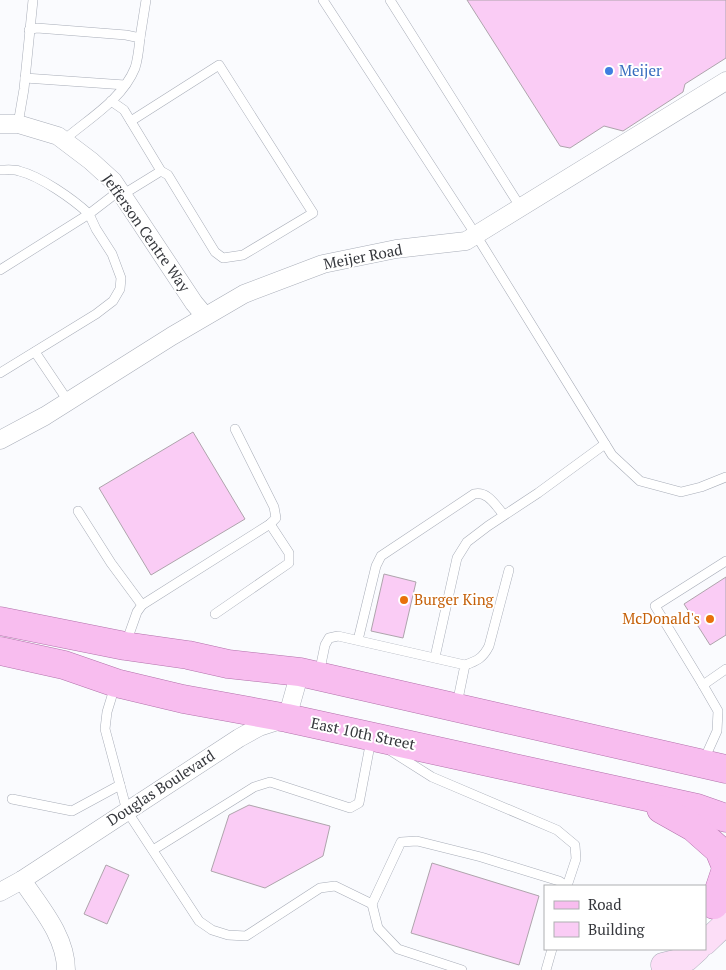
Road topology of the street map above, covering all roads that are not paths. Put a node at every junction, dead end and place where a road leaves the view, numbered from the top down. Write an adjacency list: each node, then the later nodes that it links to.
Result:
1 (33, 0): 5 (lane)
2 (146, 0): 6 (lane)
3 (323, 0): 20 (lane)
4 (390, 0): 18 (lane)
5 (29, 30): 6 (lane); 7 (lane)
6 (140, 38): 9 (lane)
7 (25, 78): 9 (lane); 13 (lane)
8 (726, 81): 18 (street, Meijer Road)
9 (125, 85): 10 (lane)
10 (111, 100): 11 (lane); 14 (lane)
11 (131, 121): 16 (lane); 16 (lane)
12 (0, 124): 13 (street, Jefferson Centre Way)
13 (18, 124): 14 (street, Jefferson Centre Way)
14 (64, 140): 17 (street, Jefferson Centre Way)
15 (0, 170): 19 (lane)
16 (161, 171): 17 (lane)
17 (120, 193): 19 (lane); 22 (street, Jefferson Centre Way)
18 (520, 208): 20 (street, Meijer Road)
19 (88, 214): 21 (lane); 23 (lane)
20 (476, 235): 22 (street, Meijer Road); 28 (lane)
21 (0, 270)
22 (205, 316): 25 (street, Meijer Road)
23 (35, 352): 24 (lane); 25 (lane)
24 (0, 373)
25 (68, 401): 27 (street, Meijer Road)
26 (235, 429): 32 (lane)
27 (0, 440)
28 (605, 444): 29 (lane); 31 (lane)
29 (726, 477)
30 (78, 511): 35 (lane)
31 (504, 515): 38 (lane); 41 (lane)
32 (270, 524): 35 (lane); 36 (lane)
33 (726, 561): 46 (lane)
34 (509, 570): 42 (lane)
35 (142, 605): 39 (lane)
36 (215, 614)
37 (0, 620): 39 (main road)
38 (358, 640): 41 (lane); 44 (lane)
39 (125, 646): 44 (main road)
40 (0, 651): 45 (main road, East 10th Street)
41 (435, 657): 42 (lane)
42 (465, 665): 47 (lane)
43 (726, 669): 46 (lane)
44 (309, 674): 47 (main road); 49 (street)
45 (116, 683): 49 (main road, East 10th Street); 52 (lane)
46 (703, 684): 48 (lane)
47 (456, 707): 51 (main road)
48 (722, 712): 51 (lane)
49 (287, 718): 50 (main road, East 10th Street); 55 (street, Douglas Boulevard)
50 (371, 736): 53 (main road, East 10th Street); 57 (lane); 61 (lane)
51 (714, 766)
52 (120, 785): 54 (lane); 55 (lane)
53 (630, 793): 56 (main road, East 10th Street); 58 (main road)
54 (12, 798)
55 (127, 811): 57 (lane); 59 (street, Douglas Boulevard)
56 (726, 818)
57 (153, 850): 63 (lane)
58 (726, 868): 64 (main road)
59 (22, 880): 62 (street, Douglas Boulevard); 69 (street)
60 (565, 885): 63 (lane)
61 (567, 885)
62 (0, 892)
63 (372, 904): 70 (lane)
64 (718, 909): 65 (main road)
65 (706, 939)
66 (552, 950): 71 (lane)
67 (697, 950): 68 (main road)
68 (666, 961)
69 (66, 970)
70 (462, 970)
71 (546, 970)

